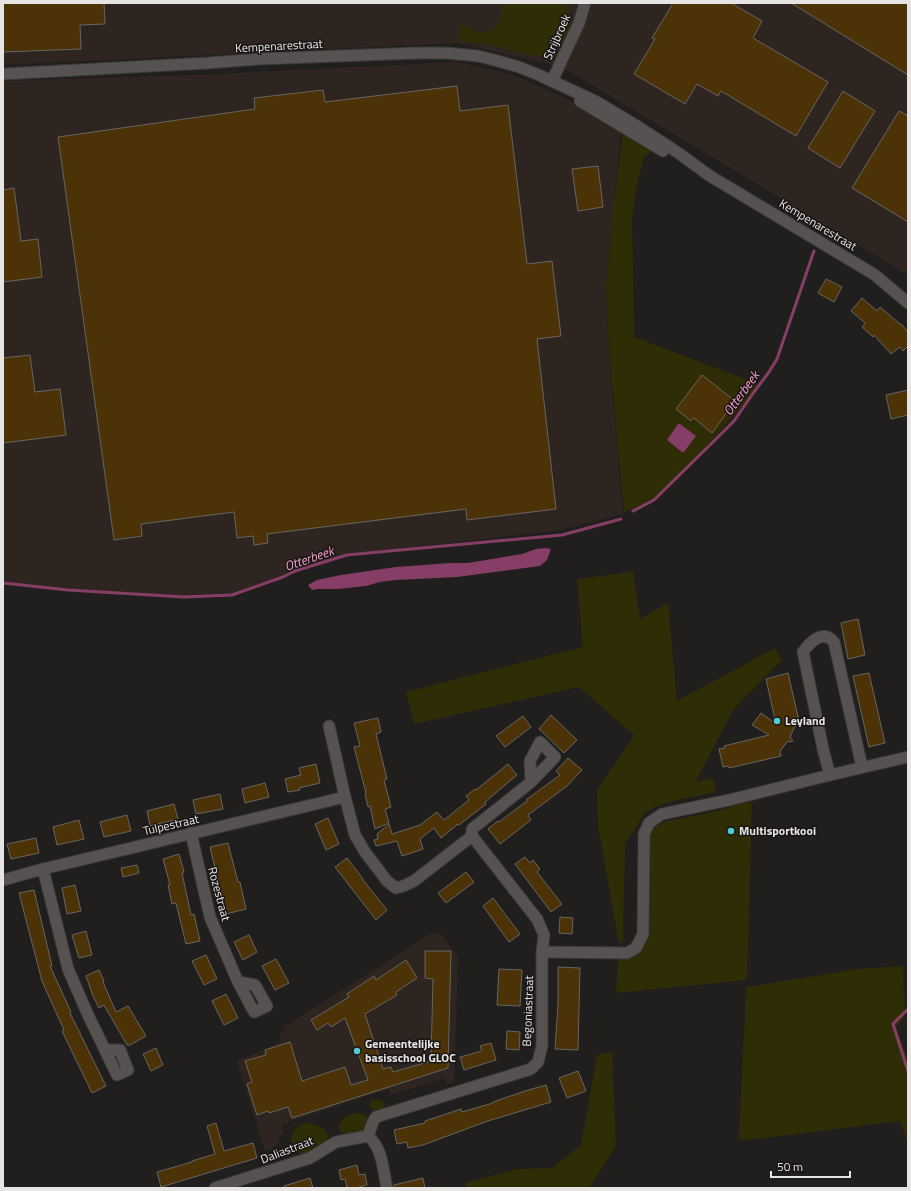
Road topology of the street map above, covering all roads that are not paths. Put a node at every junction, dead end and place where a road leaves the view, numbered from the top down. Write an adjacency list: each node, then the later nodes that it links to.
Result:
1 (585, 3): 3 (street, Strijbroek)
2 (3, 74): 3 (street, Kempenarestraat)
3 (552, 81): 4 (street, Kempenarestraat)
4 (908, 303)
5 (329, 726): 10 (street)
6 (908, 757): 7 (street)
7 (862, 768): 8 (street); 8 (street)
8 (830, 775): 15 (street)
9 (531, 782): 12 (street)
10 (345, 798): 11 (street, Tulpestraat); 12 (street)
11 (191, 833): 13 (street, Tulpestraat); 16 (street, Rozestraat)
12 (472, 836): 15 (street, Begoniastraat)
13 (44, 869): 14 (street, Tulpestraat); 17 (street)
14 (3, 880)
15 (542, 952): 18 (street, Begoniastraat)
16 (238, 982)
17 (106, 1050)
18 (368, 1136): 19 (street, Daliastraat); 20 (street)
19 (215, 1188)
20 (387, 1188)

